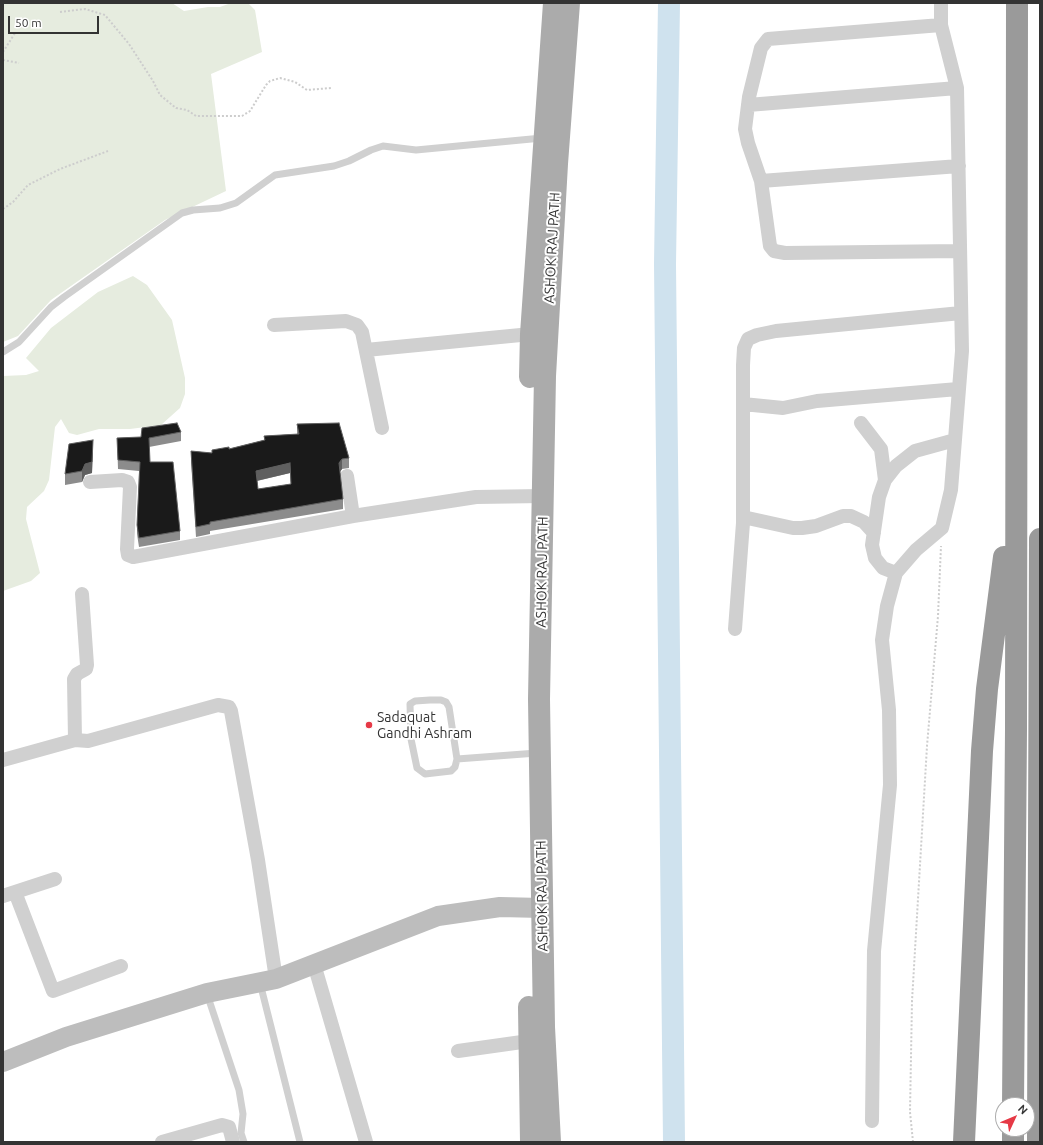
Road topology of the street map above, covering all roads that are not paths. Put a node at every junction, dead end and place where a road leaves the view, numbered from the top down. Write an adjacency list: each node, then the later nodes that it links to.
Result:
1 (554, 3): 8 (main road, ASHOK RAJ PATH)
2 (569, 3): 14 (main road, ASHOK RAJ PATH)
3 (941, 3): 5 (street)
4 (1017, 3): 22 (highway)
5 (941, 25): 6 (street); 7 (street)
6 (957, 88): 7 (street); 9 (street)
7 (748, 104): 10 (street)
8 (544, 137): 14 (main road, ASHOK RAJ PATH); 16 (lane)
9 (959, 166): 10 (street); 11 (street)
10 (761, 181): 11 (street)
11 (960, 251): 12 (street)
12 (962, 313): 17 (street); 18 (street)
13 (274, 326): 15 (street)
14 (539, 335): 15 (street); 26 (main road, ASHOK RAJ PATH)
15 (366, 350): 20 (street)
16 (3, 352)
17 (958, 389): 18 (street); 21 (street)
18 (743, 404): 28 (street)
19 (861, 423): 24 (street)
20 (382, 428)
21 (956, 440): 24 (street); 31 (street)
22 (1015, 464): 48 (highway); 57 (highway)
23 (347, 476): 27 (street)
24 (885, 480): 29 (street)
25 (90, 482): 27 (street)
26 (535, 496): 27 (street); 35 (main road, ASHOK RAJ PATH)
27 (353, 516)
28 (743, 517): 29 (street); 33 (street)
29 (874, 533): 31 (street)
30 (1040, 539): 58 (highway)
31 (896, 573): 49 (street)
32 (82, 594): 34 (street)
33 (735, 629)
34 (75, 740): 37 (street); 43 (street)
35 (533, 754): 36 (lane); 40 (main road, ASHOK RAJ PATH)
36 (457, 759): 36 (lane)
37 (3, 760)
38 (55, 879): 39 (street)
39 (9, 894): 42 (street)
40 (535, 908): 41 (street); 45 (main road, ASHOK RAJ PATH); 56 (main road, ASHOK RAJ PATH)
41 (314, 964): 43 (street); 54 (street)
42 (121, 966)
43 (268, 981): 44 (street); 53 (lane)
44 (206, 993): 47 (street); 52 (lane)
45 (529, 1042): 46 (street); 55 (main road, ASHOK RAJ PATH)
46 (458, 1051)
47 (3, 1062)
48 (1014, 1097)
49 (872, 1121)
50 (162, 1142): 51 (street)
51 (233, 1142)
52 (244, 1142)
53 (300, 1142)
54 (366, 1142)
55 (531, 1142)
56 (550, 1142)
57 (964, 1142)
58 (1038, 1142)

